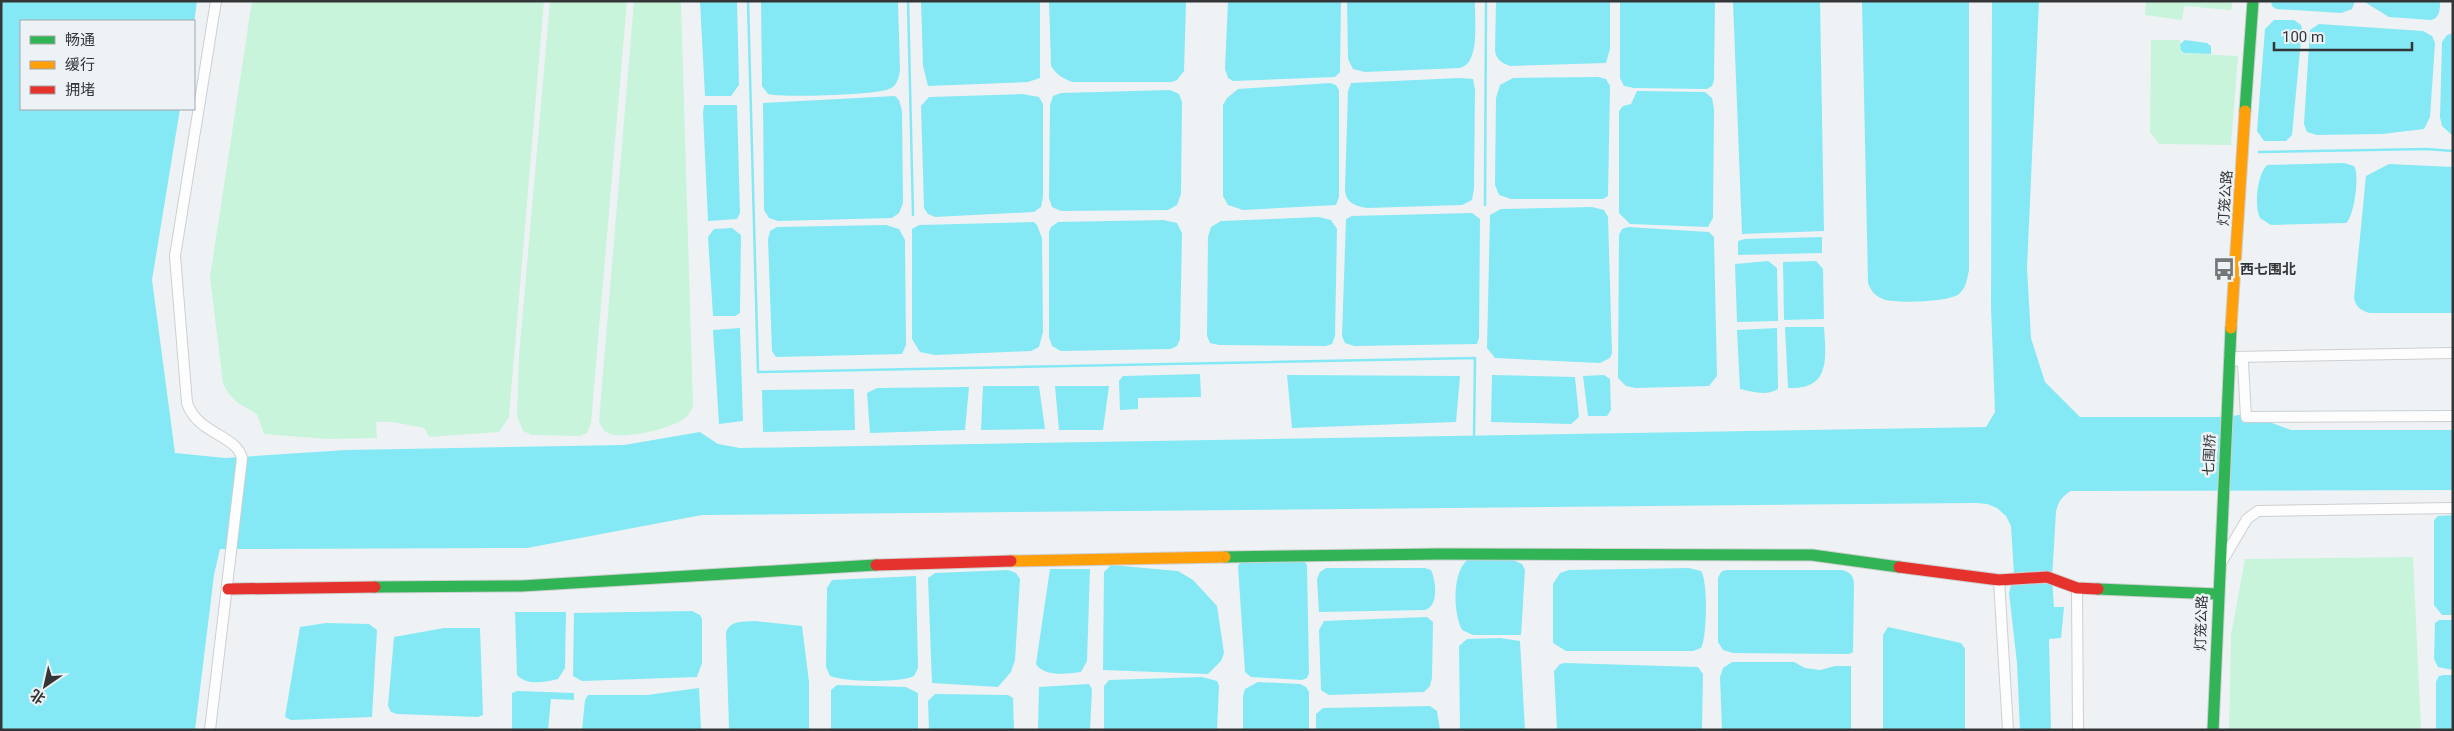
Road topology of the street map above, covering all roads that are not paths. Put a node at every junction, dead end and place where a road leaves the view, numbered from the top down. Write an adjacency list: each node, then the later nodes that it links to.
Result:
1 (216, 1): 11 (street)
2 (2253, 1): 4 (street, 灯笼公路)
3 (2453, 353): 4 (street)
4 (2229, 358): 5 (street, 灯笼公路); 6 (street)
5 (2226, 396): 8 (street, 七围桥)
6 (2453, 416)
7 (2453, 508): 9 (street)
8 (2221, 516): 9 (street, 灯笼公路)
9 (2219, 567): 13 (street, 灯笼公路)
10 (1999, 580): 11 (street); 12 (street); 15 (street)
11 (228, 588): 14 (street)
12 (2077, 588): 13 (street); 16 (street)
13 (2217, 594): 17 (street, 灯笼公路)
14 (210, 730)
15 (2008, 730)
16 (2078, 730)
17 (2214, 730)

